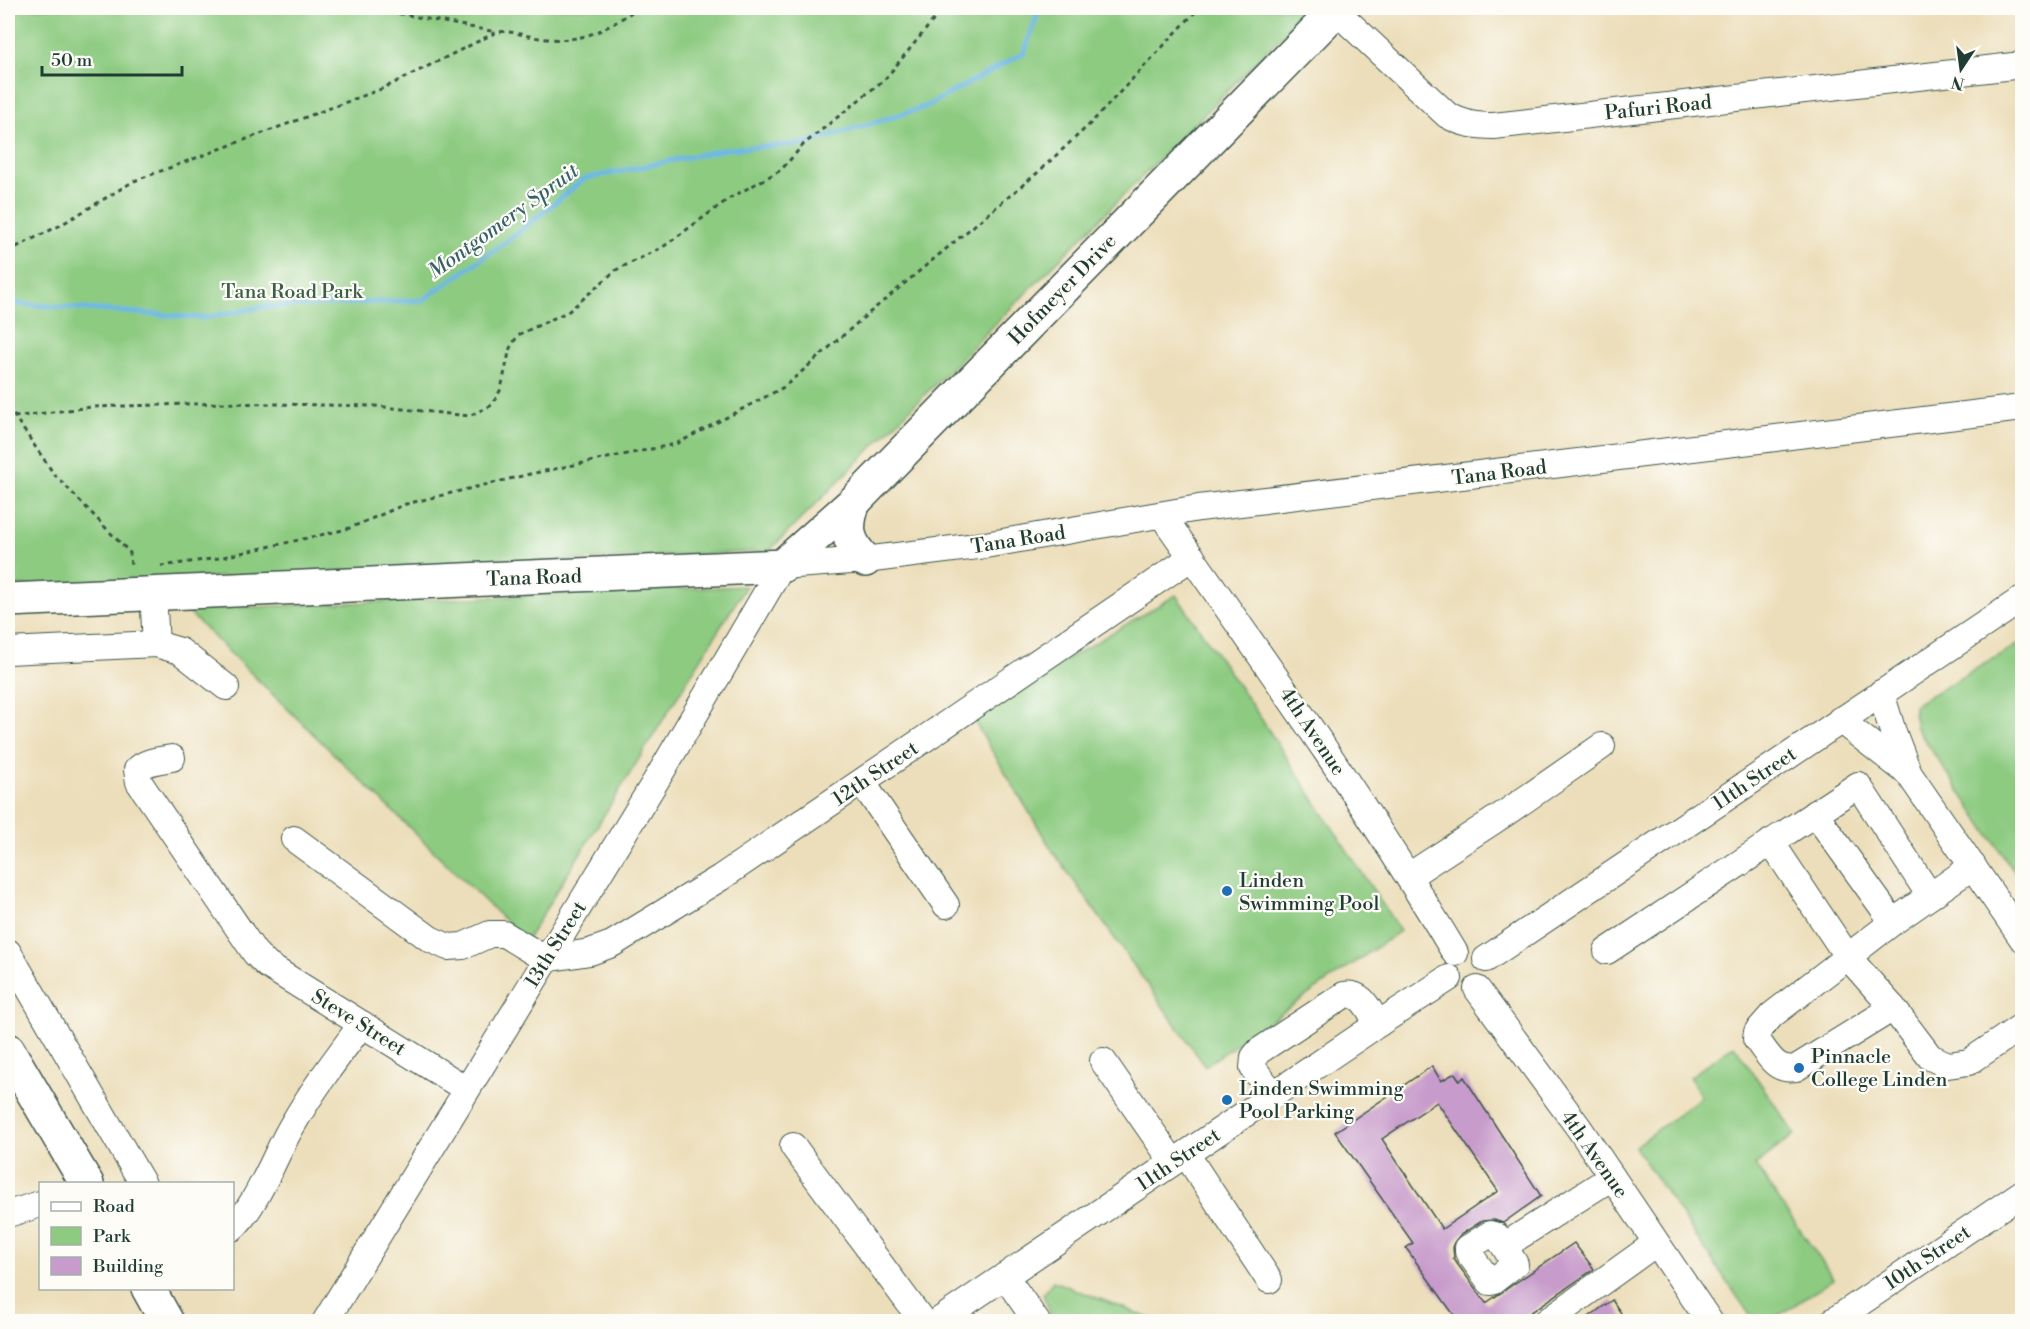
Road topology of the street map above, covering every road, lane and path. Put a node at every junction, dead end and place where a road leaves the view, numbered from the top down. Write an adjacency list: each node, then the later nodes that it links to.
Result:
1 (345, 8): 6 (path)
2 (638, 8): 6 (path)
3 (948, 8): 11 (path)
4 (1199, 8): 17 (path)
5 (1337, 9): 7 (street, Pafuri Road); 12 (main road, Hofmeyer Drive)
6 (498, 32): 8 (path)
7 (2022, 65)
8 (8, 252)
9 (8, 407): 11 (path)
10 (2022, 408): 13 (street, Tana Road)
11 (14, 417): 17 (path)
12 (854, 502): 15 (main road); 16 (main road, Hofmeyer Drive)
13 (1162, 515): 14 (street, 4th Avenue); 15 (street, Tana Road)
14 (1192, 557): 28 (street, 12th Street); 33 (street, 4th Avenue)
15 (865, 560): 16 (street, Tana Road)
16 (782, 566): 17 (main road, Tana Road); 42 (street, 13th Street)
17 (138, 577): 19 (main road, Tana Road); 20 (street)
18 (2022, 599): 23 (street, 11th Street)
19 (8, 600)
20 (156, 644): 21 (street); 22 (street)
21 (8, 651)
22 (226, 687)
23 (1881, 693): 24 (street, 11th Street); 27 (street)
24 (1840, 720): 27 (street); 43 (street, 11th Street)
25 (1602, 746): 33 (street)
26 (172, 758): 47 (street, Steve Street)
27 (1909, 774): 32 (street)
28 (862, 782): 35 (street); 42 (street, 12th Street)
29 (1815, 813): 31 (street); 34 (street); 36 (street)
30 (294, 839): 42 (street)
31 (1771, 842): 38 (street); 41 (street)
32 (1973, 866): 34 (street); 37 (street)
33 (1409, 876): 40 (street, 4th Avenue)
34 (1930, 896): 36 (street)
35 (946, 905)
36 (1893, 922): 41 (street)
37 (2022, 938)
38 (1607, 951)
39 (8, 952): 58 (street)
40 (1455, 953): 43 (street); 44 (street)
41 (1847, 956): 46 (street); 46 (street)
42 (545, 959): 52 (street, 13th Street)
43 (1486, 959): 45 (street)
44 (1449, 978): 45 (street); 48 (street, 11th Street)
45 (1477, 988): 56 (street, 4th Avenue)
46 (1893, 1008): 49 (street)
47 (362, 1024): 52 (street, Steve Street); 62 (street)
48 (1378, 1024): 53 (street, 11th Street); 53 (street)
49 (2022, 1026)
50 (8, 1050): 57 (main road)
51 (1103, 1061): 55 (street)
52 (466, 1089): 69 (street, 13th Street)
53 (1274, 1095): 55 (street, 11th Street)
54 (794, 1146): 70 (street)
55 (1180, 1158): 65 (street, 11th Street); 66 (street)
56 (1612, 1177): 63 (street, 4th Avenue); 64 (street)
57 (86, 1182)
58 (142, 1182)
59 (2022, 1192): 75 (street, 10th Street)
60 (39, 1204): 61 (street)
61 (8, 1214)
62 (234, 1226)
63 (1656, 1243): 73 (street); 74 (street, 4th Avenue)
64 (1504, 1246)
65 (1005, 1276): 71 (street, 11th Street); 72 (street)
66 (1269, 1280)
67 (149, 1290): 68 (main road)
68 (167, 1322)
69 (325, 1322)
70 (923, 1322)
71 (937, 1322)
72 (1037, 1322)
73 (1545, 1322)
74 (1710, 1322)
75 (1832, 1322)

